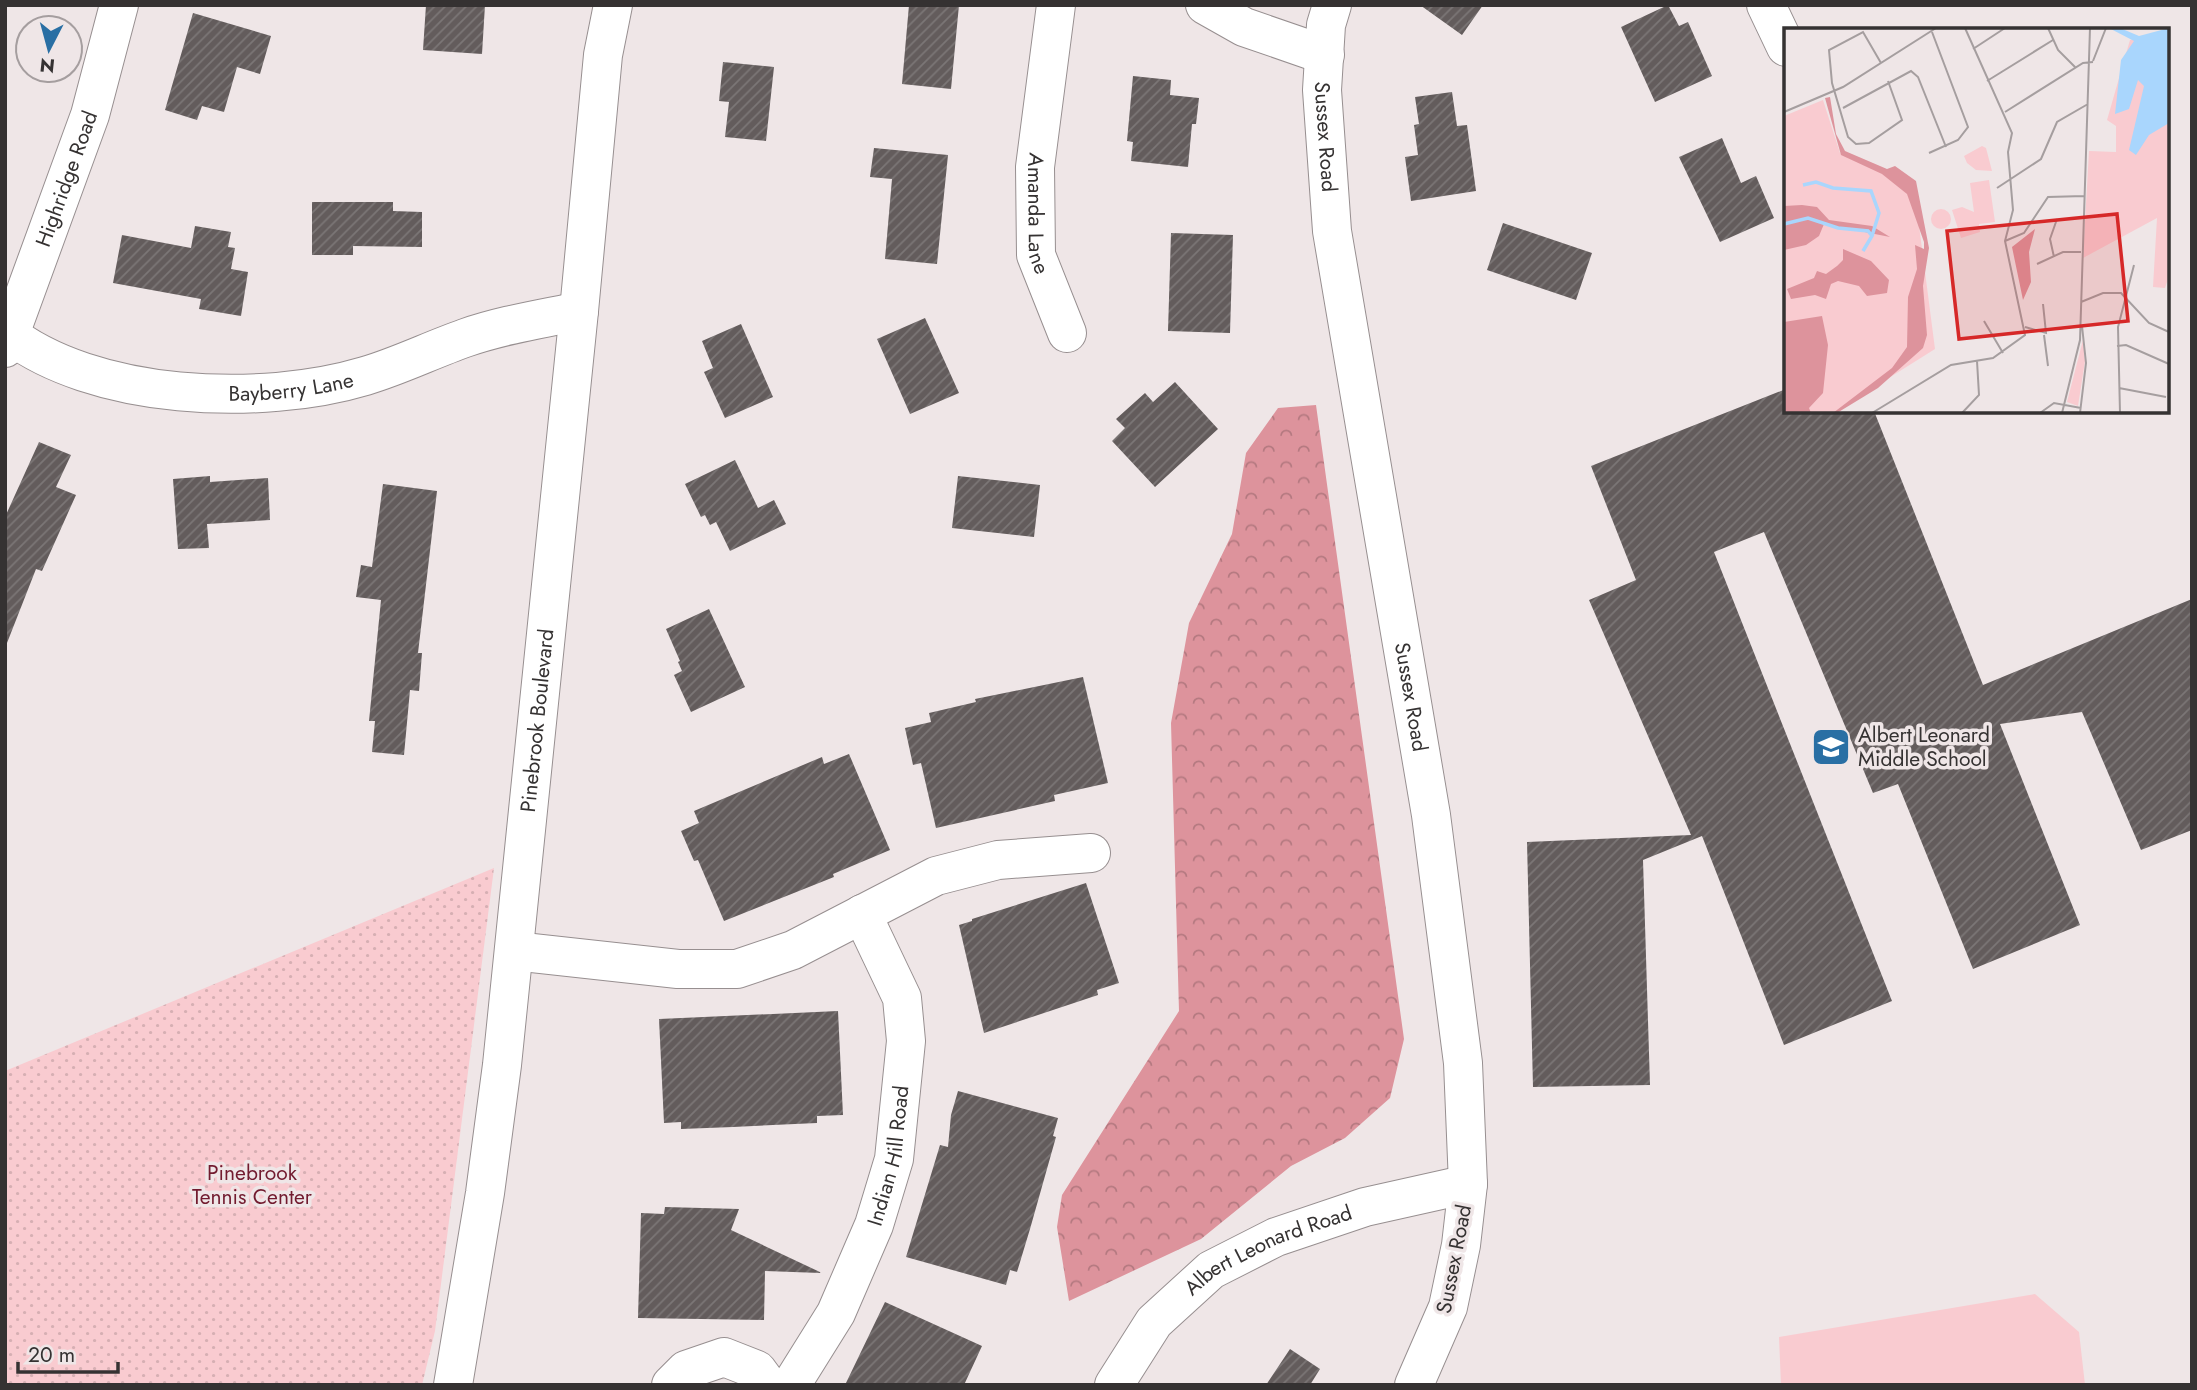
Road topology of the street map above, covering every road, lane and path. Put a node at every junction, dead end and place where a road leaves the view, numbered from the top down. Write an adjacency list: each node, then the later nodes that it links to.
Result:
1 (119, 5): 13 (street, Highridge Road)
2 (598, 5): 9 (street, Pinebrook Boulevard)
3 (613, 5): 9 (street, Pinebrook Boulevard)
4 (1056, 5): 12 (street, Amanda Lane)
5 (1205, 5): 10 (street)
6 (1332, 5): 10 (street, Sussex Road)
7 (1766, 5): 8 (street)
8 (1784, 43)
9 (603, 55): 11 (street, Pinebrook Boulevard)
10 (1325, 55): 17 (street, Sussex Road)
11 (579, 311): 13 (street, Bayberry Lane); 16 (street, Pinebrook Boulevard)
12 (1067, 333)
13 (7, 338)
14 (1091, 853): 15 (street)
15 (862, 914): 16 (street); 21 (street, Indian Hill Road)
16 (514, 951): 18 (street, Pinebrook Boulevard)
17 (1468, 1184): 22 (street, Albert Leonard Road); 23 (street, Sussex Road)
18 (453, 1385)
19 (671, 1385): 20 (street)
20 (768, 1385)
21 (791, 1385)
22 (1114, 1385)
23 (1414, 1385)

